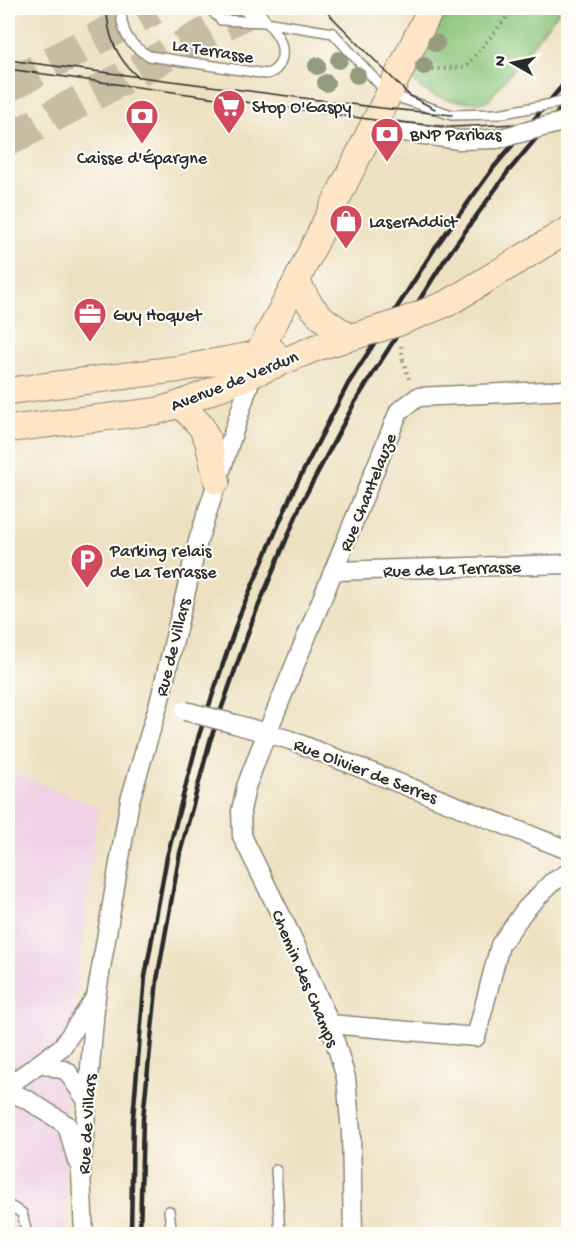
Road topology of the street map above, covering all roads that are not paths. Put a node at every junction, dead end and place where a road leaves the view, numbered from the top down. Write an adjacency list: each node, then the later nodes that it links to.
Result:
1 (121, 8): 7 (lane, La Terrasse)
2 (209, 8): 7 (lane, La Terrasse)
3 (239, 8): 7 (lane, La Terrasse)
4 (257, 8): 7 (lane, La Terrasse)
5 (265, 8): 7 (lane, La Terrasse)
6 (429, 8): 8 (main road, Rue de Villars)
7 (265, 22): 8 (lane, La Terrasse)
8 (388, 94): 9 (lane, bridge); 11 (main road, Rue de Villars)
9 (568, 101)
10 (567, 121): 11 (street, bridge)
11 (370, 131): 13 (main road, Rue de Villars)
12 (568, 230): 14 (main road, Avenue de Verdun, bridge)
13 (297, 280): 14 (main road); 15 (main road, Rue de Villars)
14 (353, 336): 15 (main road, Avenue de Verdun)
15 (256, 362): 17 (main road, Avenue de Verdun); 18 (main road, Avenue de Verdun); 20 (street, Rue de Villars)
16 (568, 390): 22 (street, Rue Chantelauze)
17 (8, 391)
18 (180, 404): 19 (main road, Avenue de Verdun); 20 (main road)
19 (8, 429)
20 (217, 481): 23 (street, Rue de Villars)
21 (568, 564): 22 (street, Rue de La Terrasse)
22 (335, 571): 24 (street, Rue Chantelauze)
23 (159, 703): 24 (street, Rue Olivier de Serres, bridge); 27 (street, Rue de Villars)
24 (267, 733): 25 (street, Rue Olivier de Serres); 28 (street, Chemin des Champs)
25 (568, 850)
26 (568, 873): 28 (street)
27 (96, 997): 29 (street); 31 (street, Rue de Villars)
28 (330, 1024): 40 (street, Chemin des Champs)
29 (41, 1063): 30 (street); 31 (street)
30 (8, 1089): 33 (street)
31 (87, 1101): 33 (street, Rue de Villars)
32 (276, 1170): 39 (lane)
33 (81, 1173): 37 (street, Rue de Villars)
34 (8, 1205): 36 (lane)
35 (169, 1211): 38 (lane)
36 (27, 1234)
37 (84, 1234)
38 (172, 1234)
39 (280, 1234)
40 (353, 1234)

